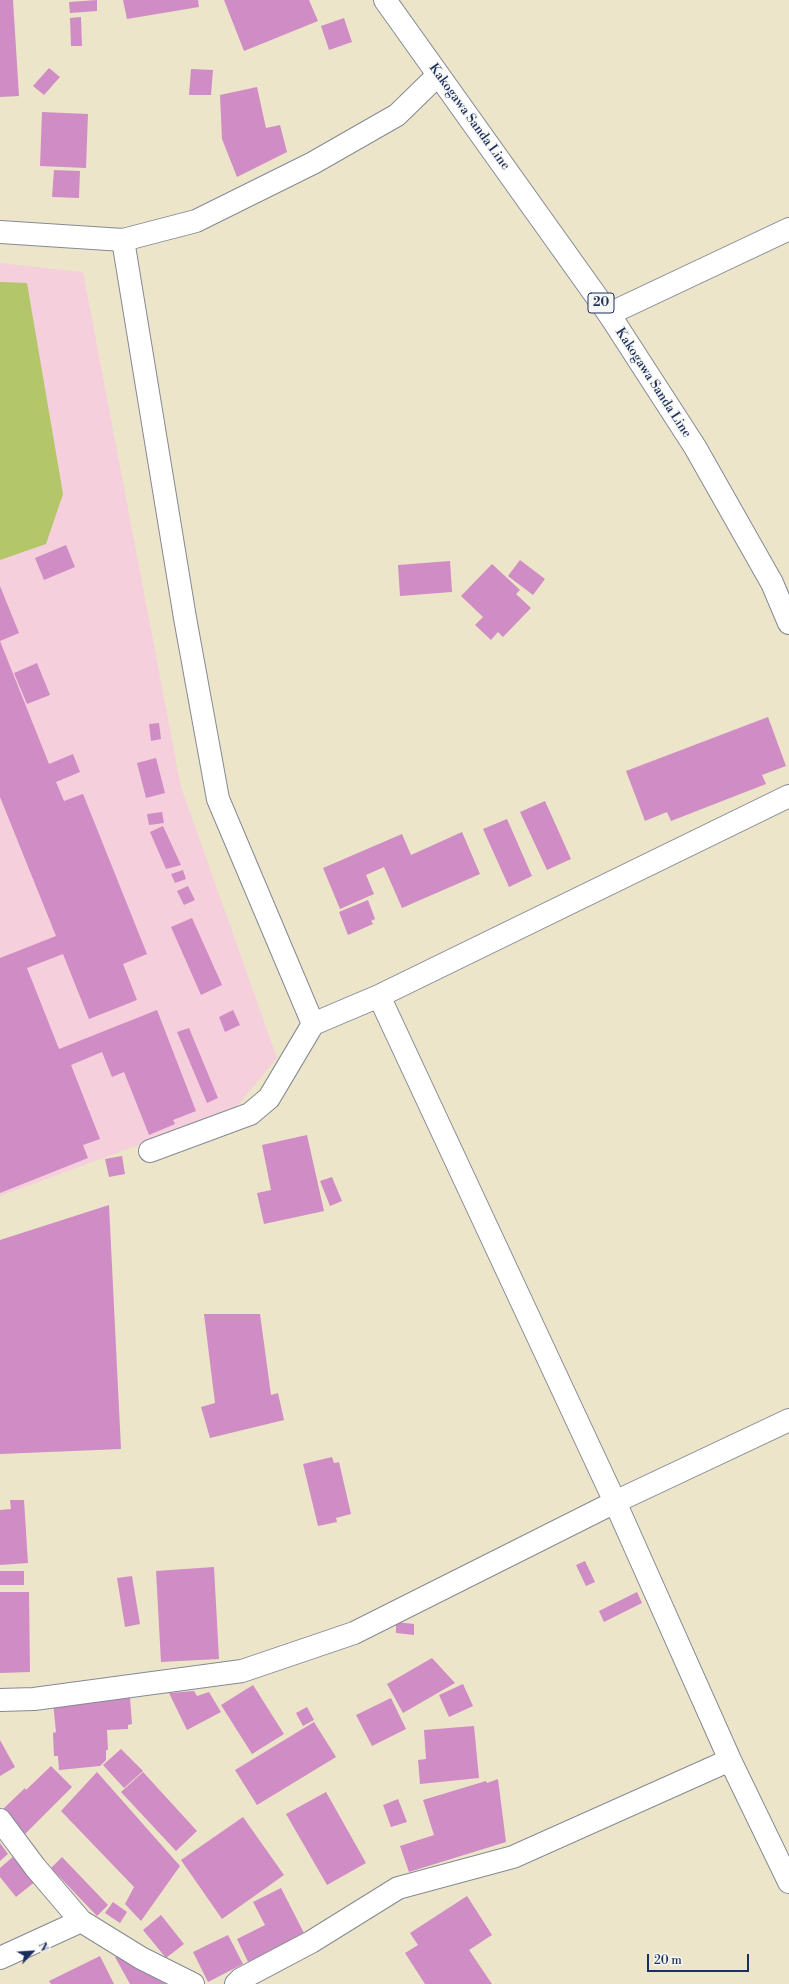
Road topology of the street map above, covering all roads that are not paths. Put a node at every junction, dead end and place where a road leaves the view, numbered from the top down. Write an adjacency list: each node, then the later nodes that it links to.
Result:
1 (385, 0): 2 (street, Kakogawa Sanda Line / 20)
2 (438, 75): 5 (street); 6 (street, Kakogawa Sanda Line / 20)
3 (789, 229): 6 (street)
4 (0, 232): 5 (street)
5 (123, 240): 10 (street)
6 (609, 314): 7 (street, Kakogawa Sanda Line / 20)
7 (789, 623)
8 (789, 796): 9 (street)
9 (379, 996): 10 (street); 13 (street)
10 (313, 1024): 11 (street)
11 (150, 1151)
12 (789, 1420): 13 (street)
13 (615, 1502): 14 (street); 15 (street)
14 (0, 1700)
15 (730, 1760): 17 (street); 21 (street)
16 (0, 1820): 18 (street)
17 (789, 1882)
18 (81, 1921): 19 (street); 20 (street)
19 (0, 1958)
20 (193, 1984)
21 (236, 1984)

